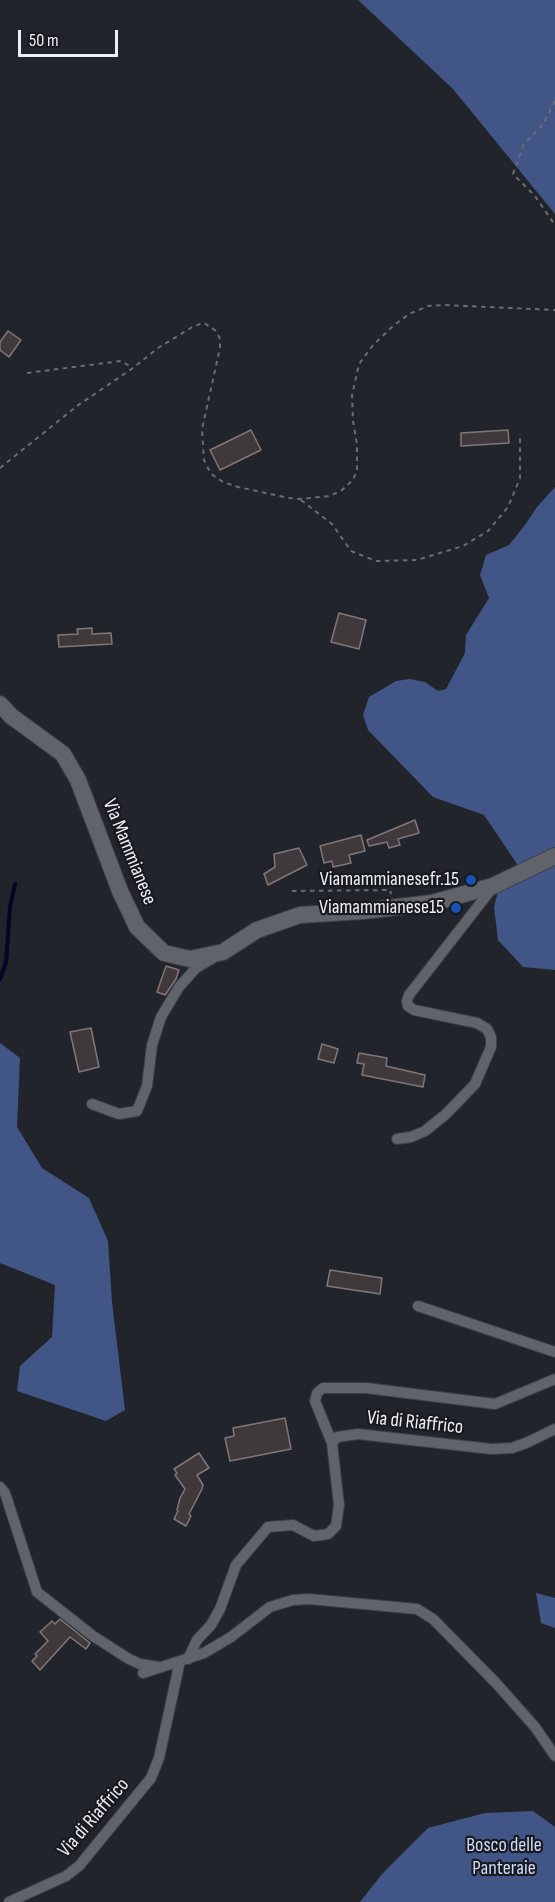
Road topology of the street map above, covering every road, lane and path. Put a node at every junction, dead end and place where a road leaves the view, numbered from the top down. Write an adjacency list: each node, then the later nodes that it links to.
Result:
1 (555, 101): 2 (path)
2 (555, 225)
3 (555, 310): 8 (path)
4 (133, 368): 5 (path); 7 (path); 8 (path)
5 (27, 373)
6 (520, 437): 8 (path)
7 (0, 468)
8 (300, 499)
9 (0, 704): 14 (main road, Via Mammianese)
10 (555, 856): 11 (main road, Via Mammianese)
11 (494, 886): 13 (main road, Via Mammianese); 16 (street)
12 (292, 891): 13 (path)
13 (396, 907): 14 (main road, Via Mammianese)
14 (223, 952): 15 (street)
15 (92, 1104)
16 (397, 1140)
17 (418, 1306): 18 (street)
18 (555, 1352)
19 (555, 1379): 21 (street)
20 (555, 1429): 21 (street, Via di Riaffrico)
21 (332, 1443): 23 (street, Via di Riaffrico)
22 (0, 1487): 24 (street)
23 (184, 1660): 24 (street); 26 (street); 27 (street, Via di Riaffrico)
24 (159, 1667): 25 (street)
25 (143, 1673)
26 (555, 1756)
27 (9, 1902)

